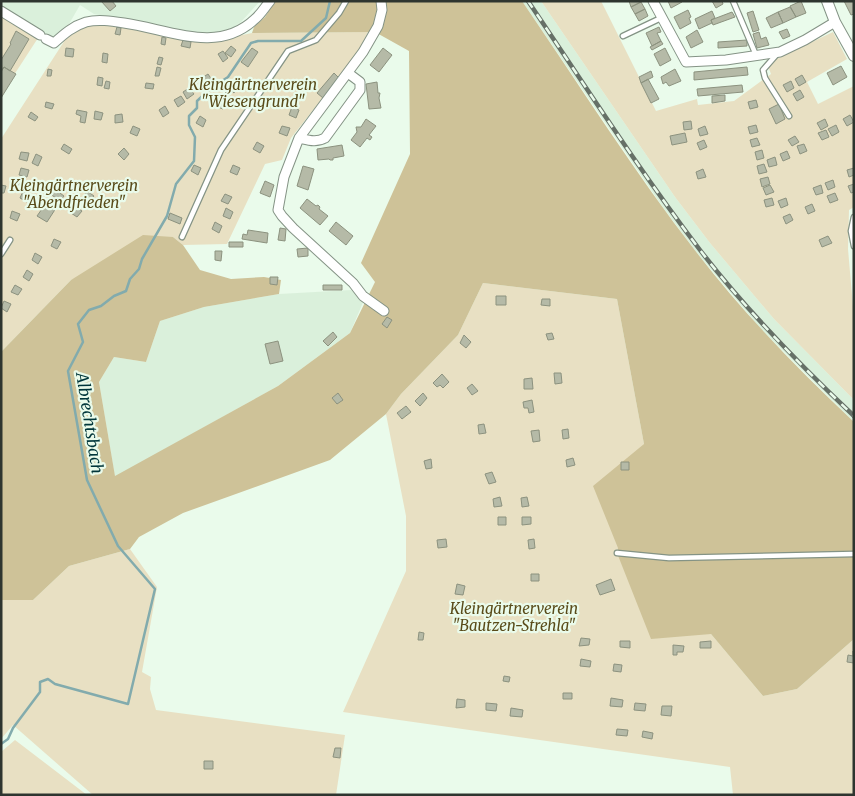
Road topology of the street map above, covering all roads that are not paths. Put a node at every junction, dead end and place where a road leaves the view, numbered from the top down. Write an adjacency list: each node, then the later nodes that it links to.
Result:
1 (270, 1): 7 (street)
2 (346, 1): 18 (lane)
3 (381, 1): 14 (street)
4 (653, 1): 8 (street)
5 (733, 1): 12 (lane)
6 (827, 1): 9 (street)
7 (1, 11)
8 (661, 18): 10 (lane); 12 (street)
9 (835, 22): 11 (street); 13 (street)
10 (623, 36)
11 (780, 52): 12 (street); 15 (lane)
12 (756, 55)
13 (854, 56)
14 (348, 73): 16 (street); 16 (street)
15 (789, 116)
16 (299, 138): 22 (street)
17 (854, 217): 20 (lane)
18 (182, 237)
19 (10, 240): 21 (lane)
20 (854, 246)
21 (1, 254)
22 (384, 311)
23 (617, 553): 24 (lane)
24 (854, 554)

